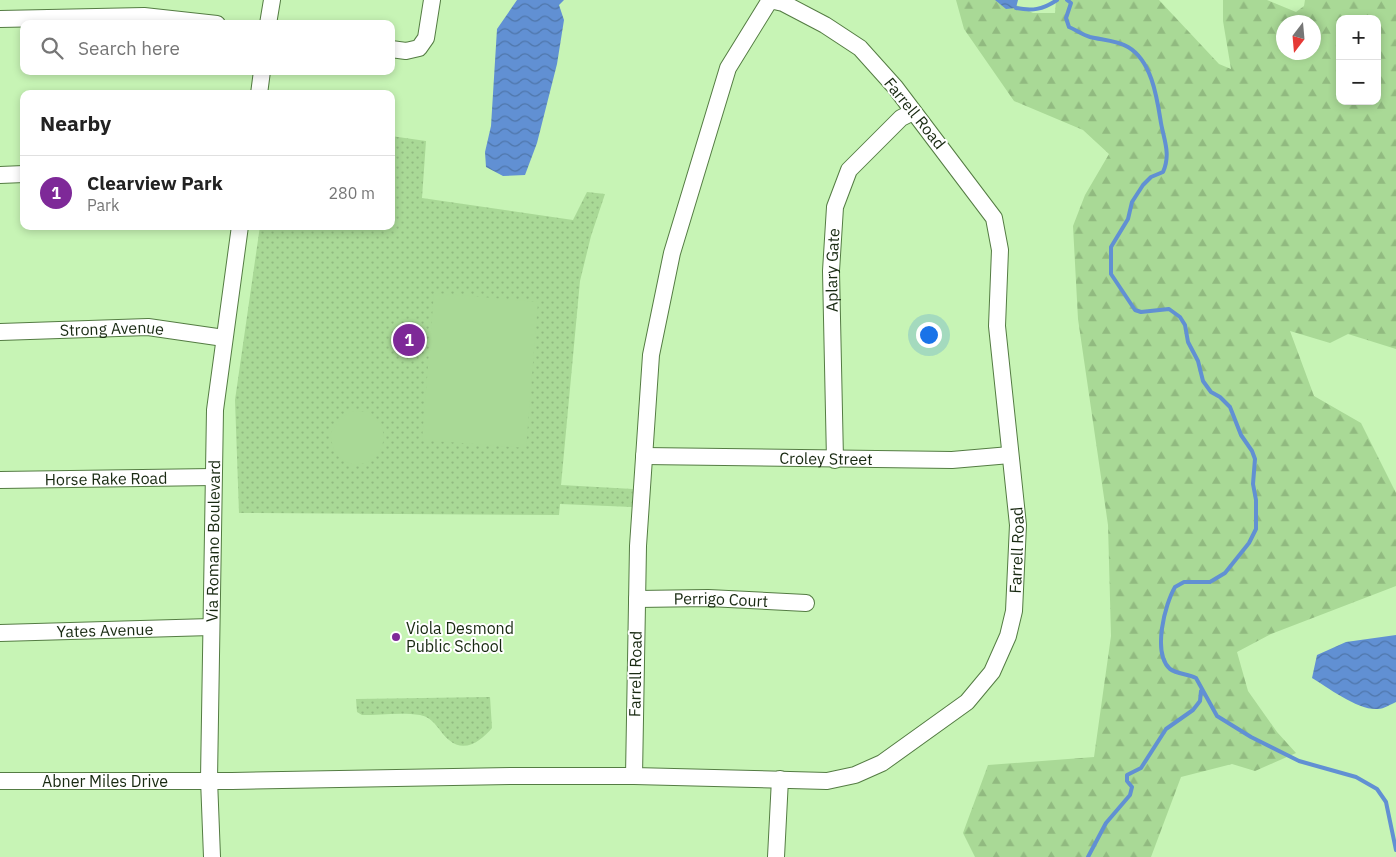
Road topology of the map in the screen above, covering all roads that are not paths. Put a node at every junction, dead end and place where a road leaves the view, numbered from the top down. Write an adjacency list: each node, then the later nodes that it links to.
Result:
1 (272, 0): 5 (street)
2 (432, 0): 6 (street)
3 (0, 19): 4 (street)
4 (180, 20)
5 (269, 20)
6 (395, 50)
7 (261, 75): 8 (street)
8 (260, 90)
9 (913, 112): 15 (street, Farrell Road); 16 (street, Farrell Road); 17 (street, Aplary Gate)
10 (20, 174): 11 (street)
11 (0, 175)
12 (239, 230): 14 (street, Via Romano Boulevard)
13 (0, 332): 14 (street, Strong Avenue)
14 (224, 338): 18 (street, Via Romano Boulevard)
15 (1010, 455): 17 (street, Croley Street); 26 (street, Farrell Road)
16 (644, 456): 17 (street, Croley Street); 20 (street, Farrell Road)
17 (835, 460)
18 (213, 477): 19 (street, Horse Rake Road); 22 (street, Via Romano Boulevard)
19 (0, 480)
20 (637, 599): 21 (street, Perrigo Court); 24 (street, Farrell Road)
21 (806, 603)
22 (211, 626): 23 (street, Yates Avenue); 25 (street, Via Romano Boulevard)
23 (0, 632)
24 (634, 776): 25 (street, Farrell Road); 26 (street, Farrell Road)
25 (209, 779): 27 (street, Abner Miles Drive); 28 (street, Via Romano Boulevard)
26 (780, 779): 29 (street)
27 (0, 781)
28 (212, 857)
29 (776, 857)

